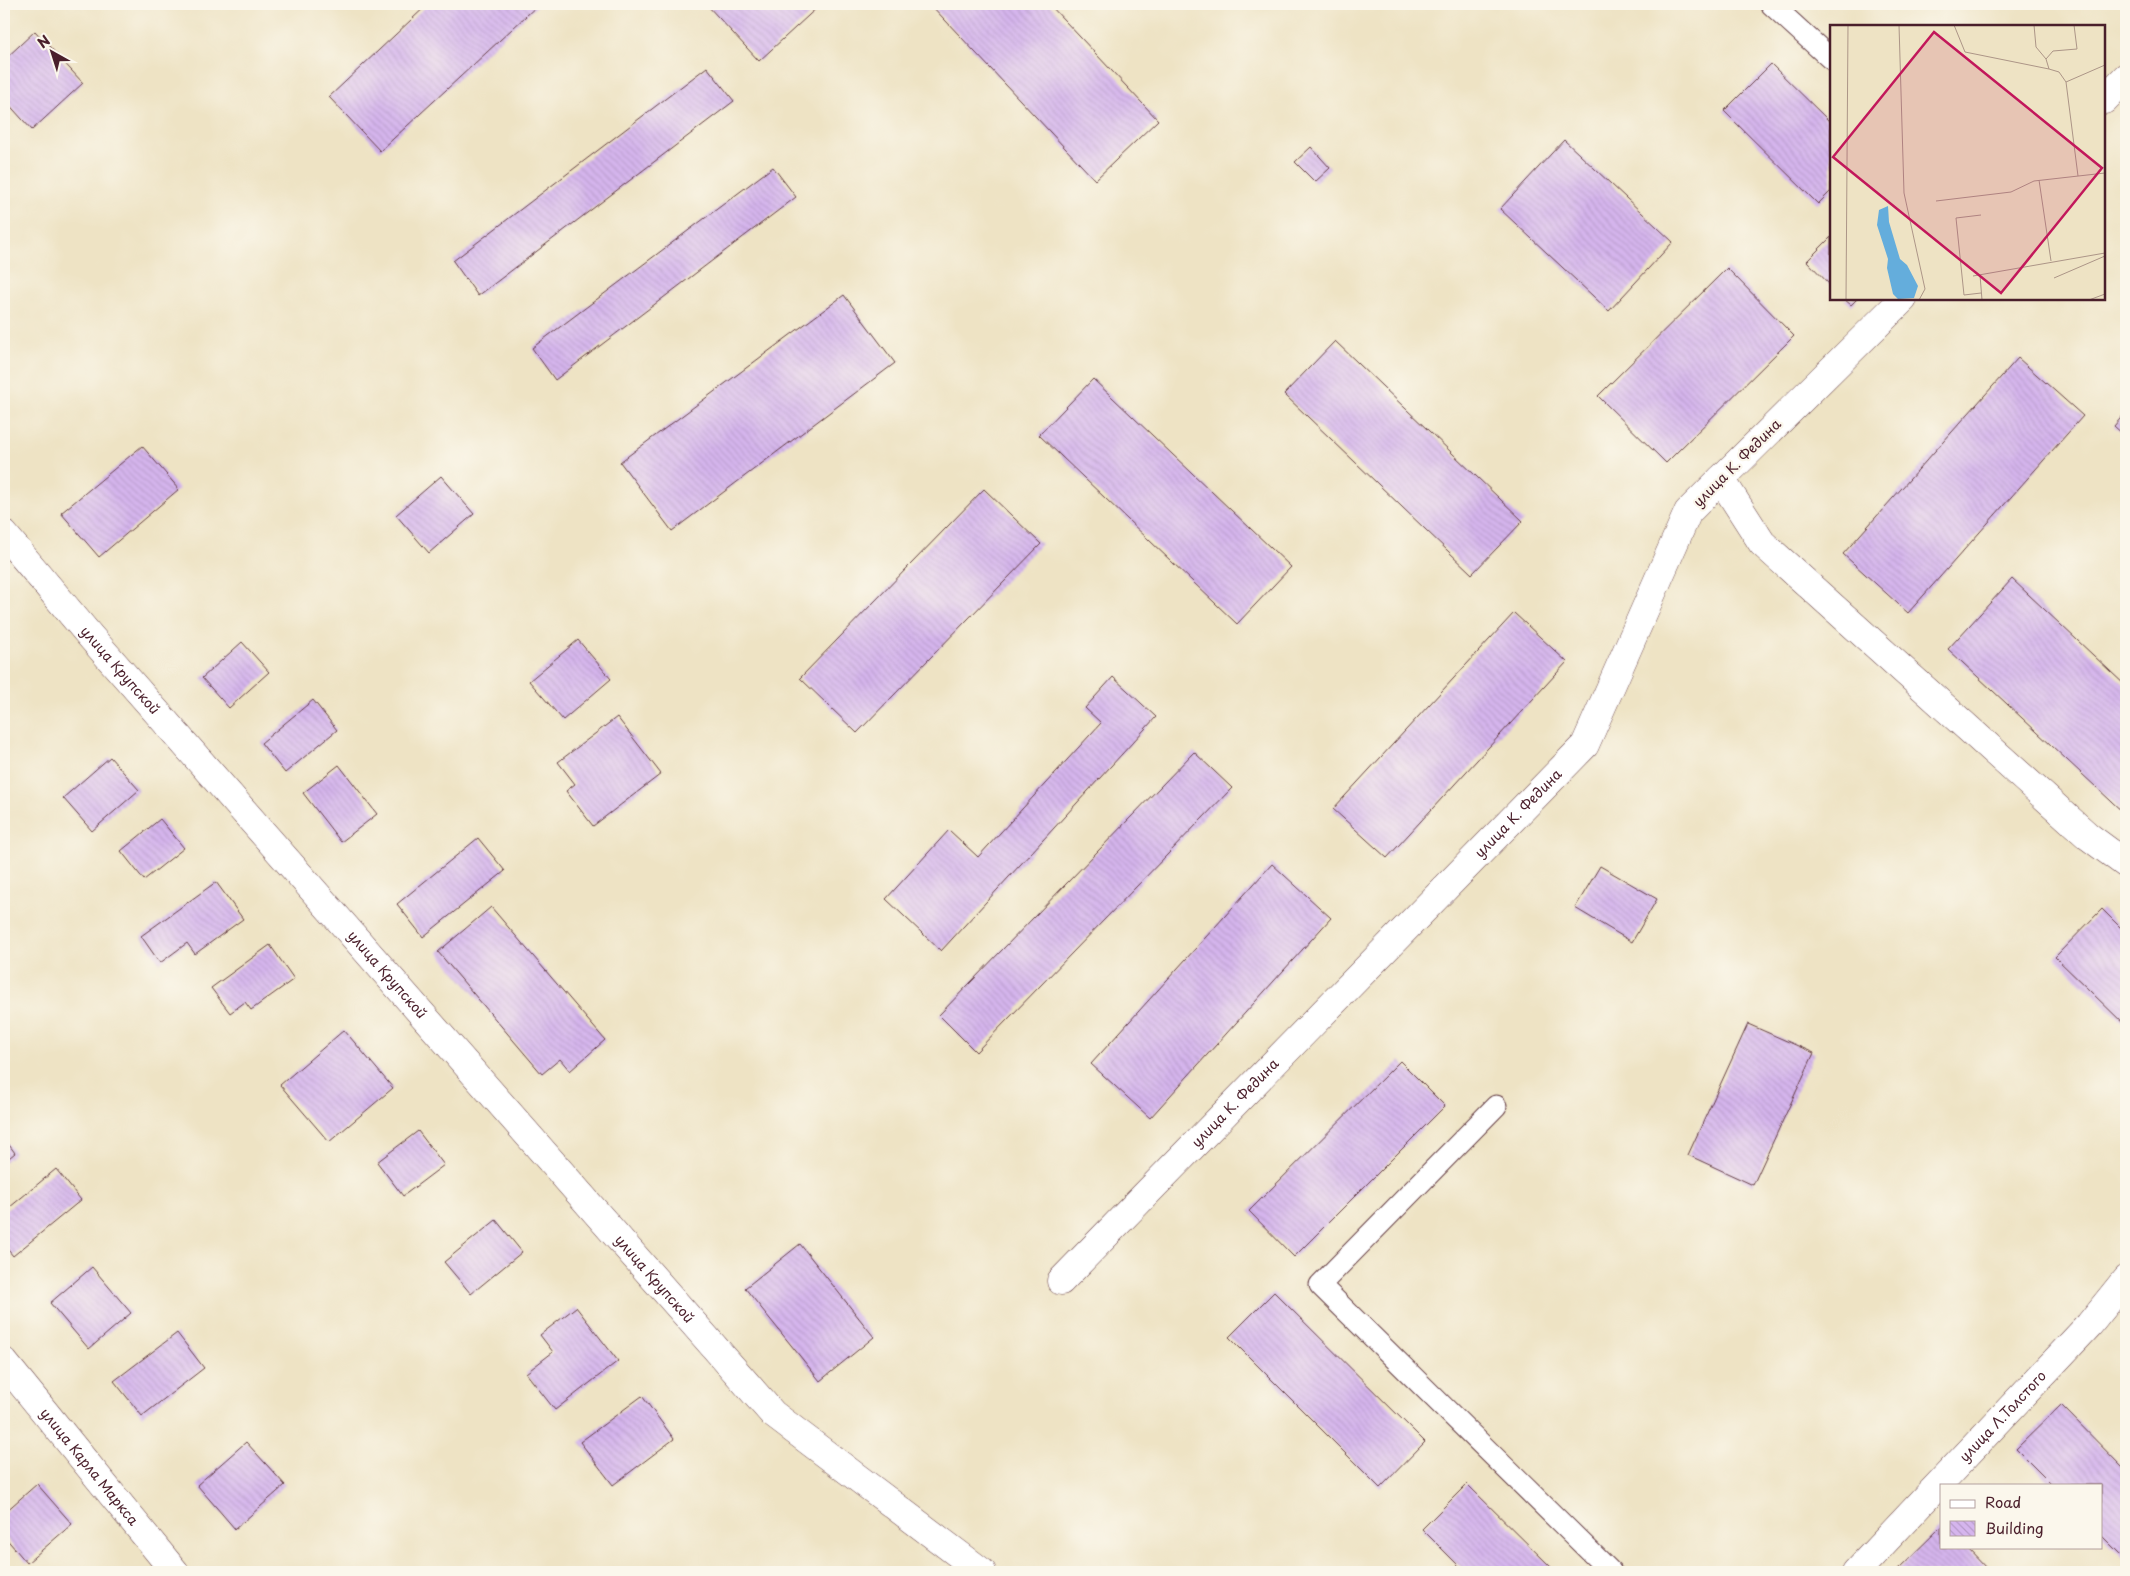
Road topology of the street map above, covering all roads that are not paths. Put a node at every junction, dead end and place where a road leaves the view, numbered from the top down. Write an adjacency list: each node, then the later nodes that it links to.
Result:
1 (1771, 4): 2 (lane)
2 (1830, 58)
3 (2126, 77): 4 (street)
4 (2105, 99)
5 (1902, 300): 6 (street, улица К. Федина)
6 (1722, 479): 8 (street); 11 (street, улица К. Федина)
7 (4, 534): 14 (street, улица Крупской)
8 (2126, 864)
9 (1496, 1106): 15 (lane)
10 (2126, 1279): 16 (street, улица Л.Толстого)
11 (1061, 1281)
12 (4, 1362): 13 (street, улица Карла Маркса)
13 (175, 1572)
14 (982, 1572)
15 (1611, 1572)
16 (1856, 1572)

